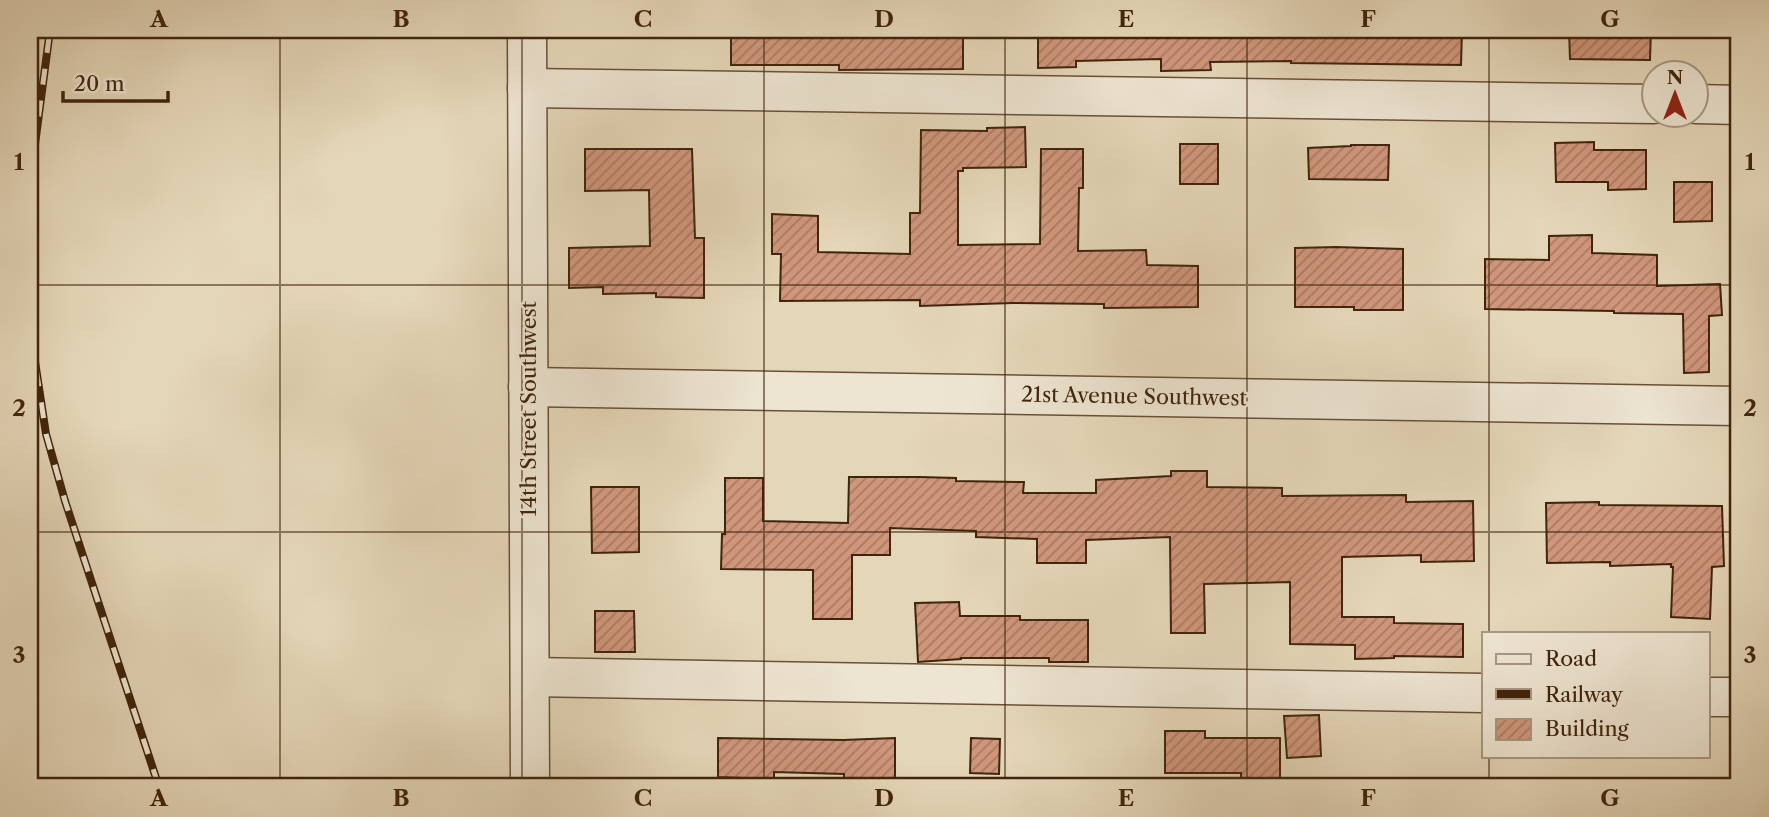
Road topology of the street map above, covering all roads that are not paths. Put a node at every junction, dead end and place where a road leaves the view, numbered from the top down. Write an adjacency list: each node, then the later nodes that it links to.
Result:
1 (527, 30): 2 (street, 14th Street Southwest)
2 (527, 88): 3 (street); 6 (street, 14th Street Southwest)
3 (1640, 104)
4 (1710, 104): 5 (street)
5 (1739, 105)
6 (528, 387): 7 (street, 21st Avenue Southwest); 8 (street, 14th Street Southwest)
7 (1739, 406)
8 (530, 677): 9 (street); 12 (street, 14th Street Southwest)
9 (1482, 693)
10 (1710, 697): 11 (street)
11 (1739, 697)
12 (530, 787)

